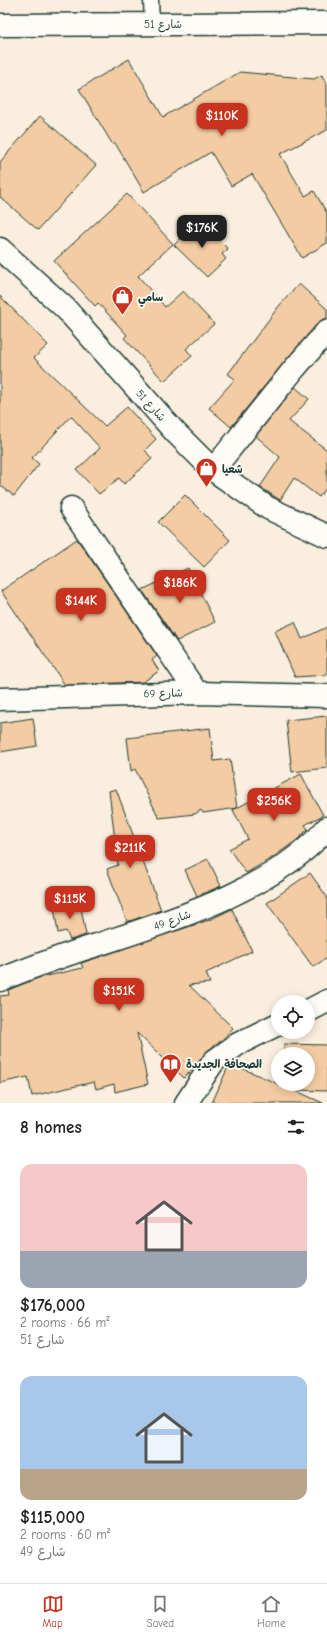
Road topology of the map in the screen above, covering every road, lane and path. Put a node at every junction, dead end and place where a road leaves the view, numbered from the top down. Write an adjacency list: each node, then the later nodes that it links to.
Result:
1 (152, 0): 3 (lane)
2 (327, 23): 3 (street, شارع 51)
3 (152, 24): 4 (street, شارع 51)
4 (0, 25)
5 (0, 249): 7 (street, شارع 51)
6 (327, 330): 7 (street)
7 (213, 470): 9 (street, شارع 51)
8 (71, 508): 10 (street)
9 (326, 535)
10 (197, 693): 11 (street, شارع 69); 12 (street, شارع 69)
11 (327, 696)
12 (0, 700)
13 (327, 828): 14 (street, شارع 49)
14 (0, 980)
15 (327, 1001): 16 (street)
16 (315, 1007)
17 (271, 1028): 18 (street)
18 (186, 1103)

